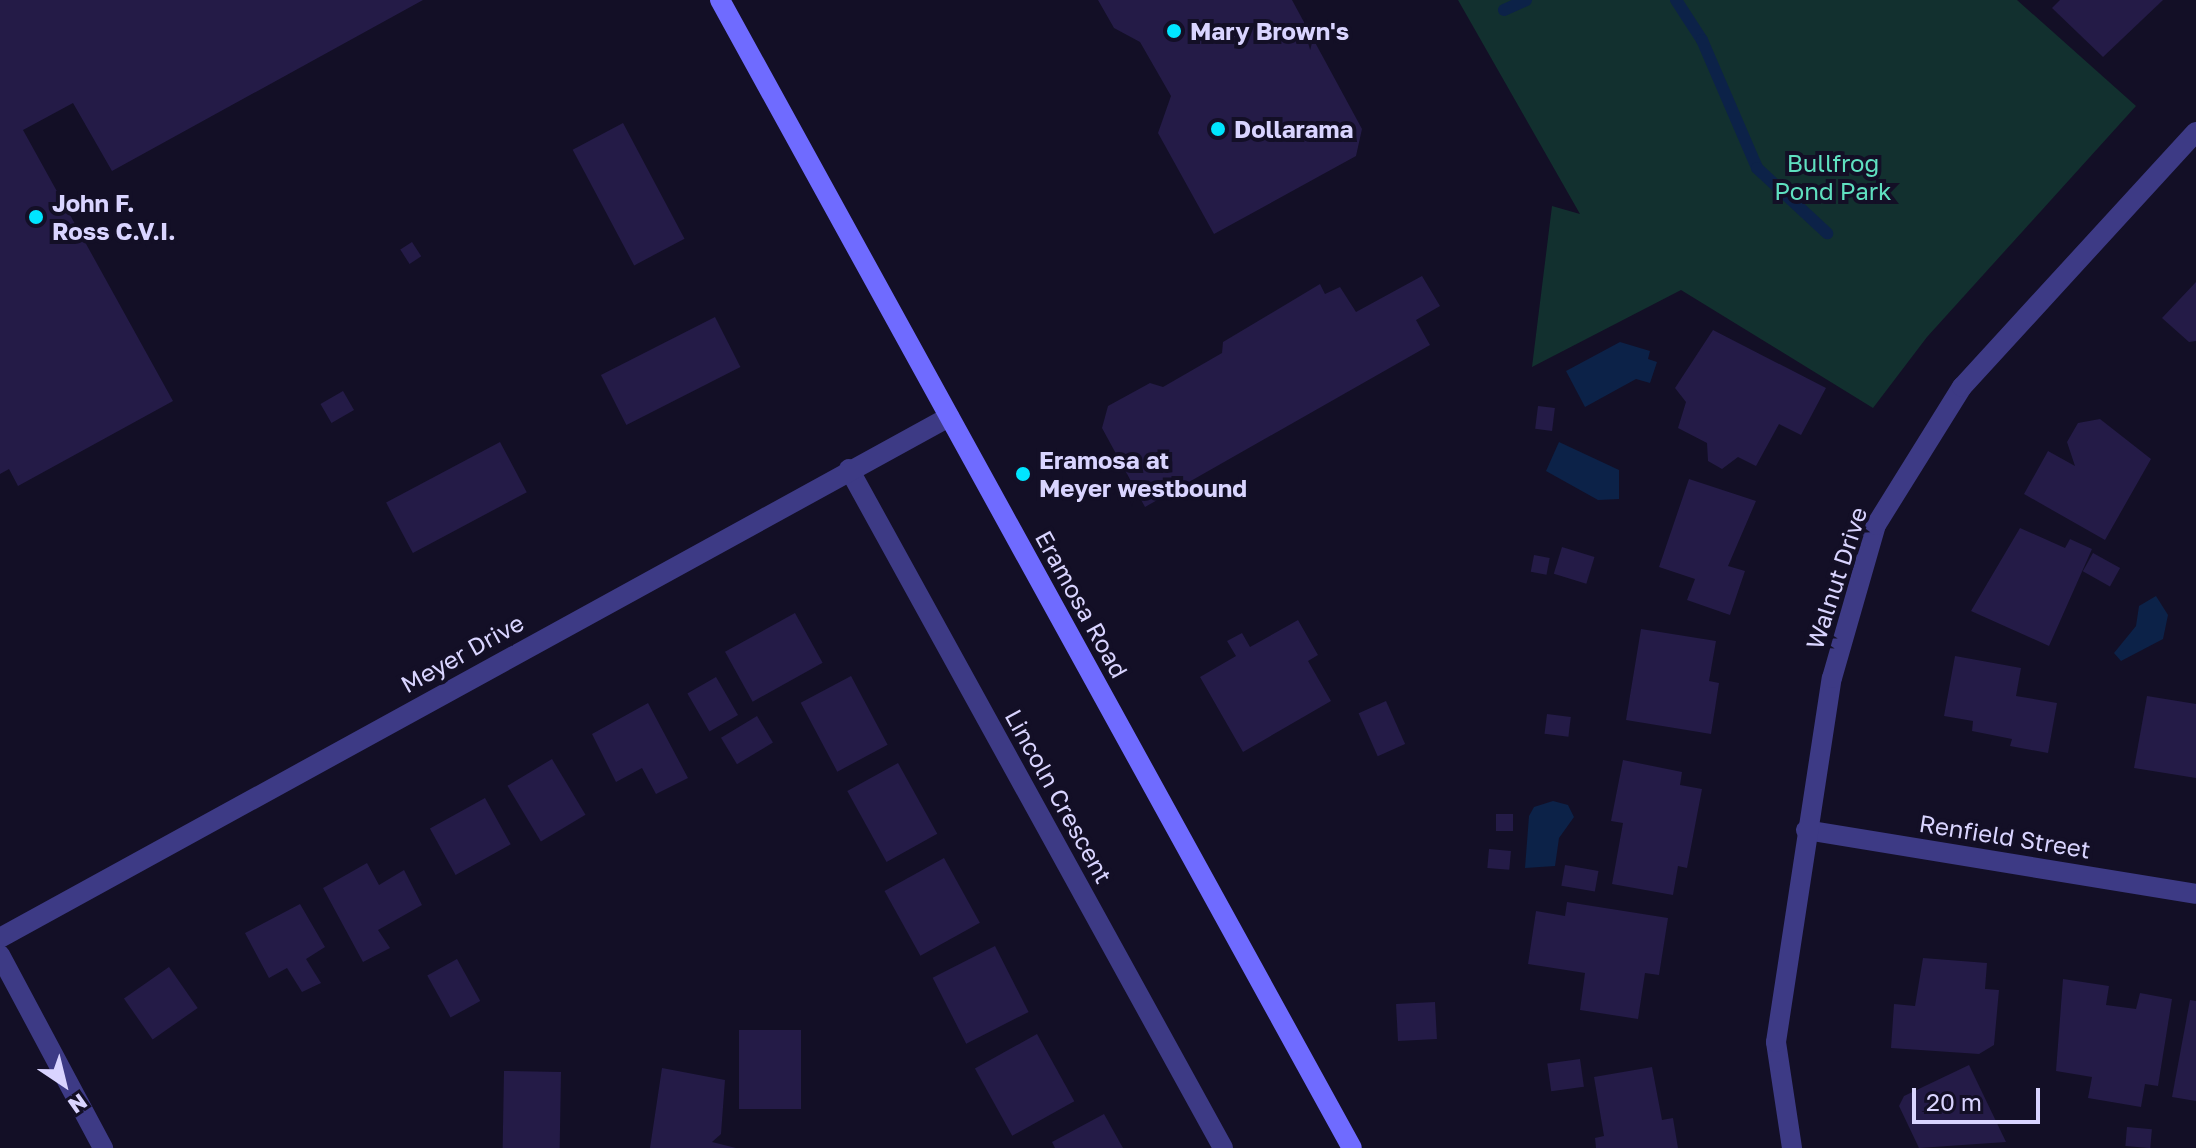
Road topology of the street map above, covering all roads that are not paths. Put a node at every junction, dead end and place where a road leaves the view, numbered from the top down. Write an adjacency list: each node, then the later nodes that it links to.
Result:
1 (720, 0): 3 (main road, Eramosa Road)
2 (2196, 132): 5 (street, Walnut Drive)
3 (949, 417): 4 (street, Meyer Drive); 11 (main road, Eramosa Road)
4 (849, 469): 7 (street, Meyer Drive); 10 (street, Lincoln Crescent)
5 (1806, 830): 6 (street, Renfield Street); 12 (street, Walnut Drive)
6 (2196, 894)
7 (0, 938)
8 (0, 955): 9 (street)
9 (103, 1148)
10 (1223, 1148)
11 (1352, 1148)
12 (1792, 1148)

